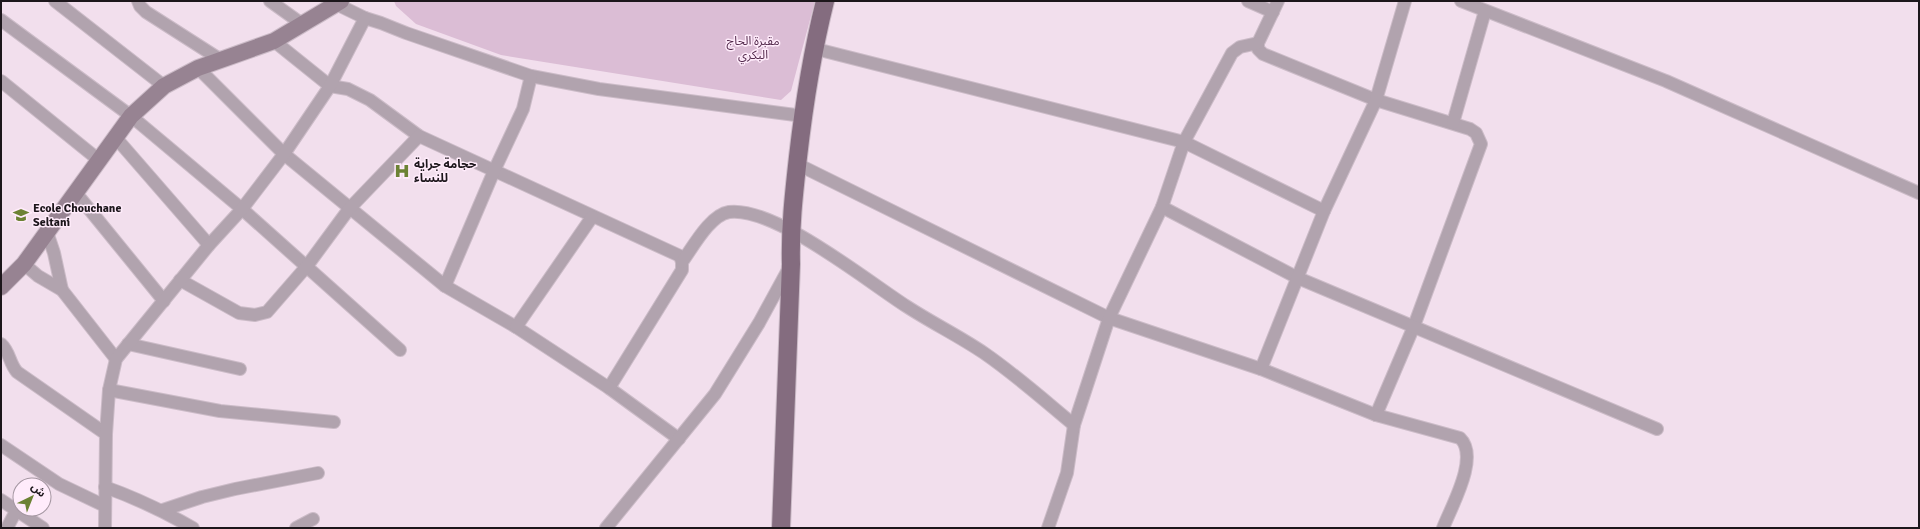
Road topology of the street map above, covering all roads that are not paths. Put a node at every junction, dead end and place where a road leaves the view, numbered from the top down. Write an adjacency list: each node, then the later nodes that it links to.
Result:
1 (55, 1): 22 (street)
2 (138, 1): 18 (street)
3 (270, 1): 14 (street)
4 (825, 1): 26 (main road)
5 (836, 1): 17 (main road)
6 (1248, 1): 10 (street)
7 (1405, 1): 24 (street)
8 (1461, 1): 11 (street)
9 (335, 2): 12 (street); 14 (street)
10 (1276, 6): 16 (street)
11 (1485, 11): 27 (street); 36 (street)
12 (365, 18): 20 (street); 23 (street)
13 (1, 20): 25 (street)
14 (302, 24): 15 (street)
15 (274, 41): 18 (street); 23 (street)
16 (1258, 43): 24 (street); 30 (street)
17 (824, 51): 26 (main road); 30 (street)
18 (222, 60): 19 (street)
19 (198, 68): 22 (street); 31 (street)
20 (531, 76): 26 (street); 34 (street)
21 (1, 81): 32 (street)
22 (164, 86): 25 (street)
23 (330, 86): 28 (street); 31 (street)
24 (1376, 100): 27 (street); 40 (street)
25 (131, 116): 29 (street); 39 (street)
26 (803, 116): 33 (main road)
27 (1453, 123): 56 (street)
28 (419, 136): 34 (street); 38 (street)
29 (116, 138): 32 (street); 44 (street)
30 (1184, 142): 37 (street); 40 (street)
31 (284, 154): 38 (street); 39 (street)
32 (100, 162): 35 (street)
33 (797, 164): 42 (main road); 55 (street)
34 (494, 171): 41 (street); 51 (street)
35 (76, 193): 43 (street); 54 (street)
36 (1919, 193)
37 (1162, 207): 49 (street); 55 (street)
38 (349, 208): 48 (street); 51 (street)
39 (242, 209): 44 (street); 48 (street)
40 (1324, 211): 49 (street)
41 (592, 217): 45 (street); 57 (street)
42 (790, 231): 45 (street); 47 (main road); 68 (street)
43 (47, 232): 46 (street); 53 (street)
44 (209, 245): 50 (street)
45 (682, 262): 64 (street)
46 (24, 264): 52 (street); 53 (street)
47 (792, 264): 71 (street); 88 (main road)
48 (307, 266): 50 (street); 59 (street)
49 (1298, 278): 56 (street); 63 (street)
50 (180, 280): 54 (street)
51 (445, 286): 57 (street)
52 (1, 287)
53 (62, 290): 61 (street)
54 (164, 301): 58 (street)
55 (1109, 318): 63 (street); 68 (street)
56 (1414, 326): 66 (street); 69 (street)
57 (516, 327): 64 (street)
58 (128, 344): 61 (street); 62 (street)
59 (400, 350)
60 (3, 352): 70 (street)
61 (116, 359): 65 (street)
62 (240, 369)
63 (1261, 369): 66 (street)
64 (609, 388): 71 (street)
65 (109, 390): 67 (street); 70 (street)
66 (1376, 415): 90 (street)
67 (334, 422)
68 (1074, 425): 89 (street)
69 (1657, 428)
70 (106, 434): 74 (street)
71 (679, 439): 87 (street)
72 (1, 445): 76 (street)
73 (318, 473): 78 (street)
74 (105, 487): 76 (street); 78 (street)
75 (1, 500): 77 (street)
76 (105, 506): 84 (street)
77 (12, 508)
78 (163, 510): 85 (street)
79 (13, 517): 82 (street)
80 (26, 517): 83 (street)
81 (313, 519): 86 (street)
82 (7, 528)
83 (43, 528)
84 (105, 528)
85 (193, 528)
86 (296, 528)
87 (606, 528)
88 (780, 528)
89 (1048, 528)
90 (1443, 528)

